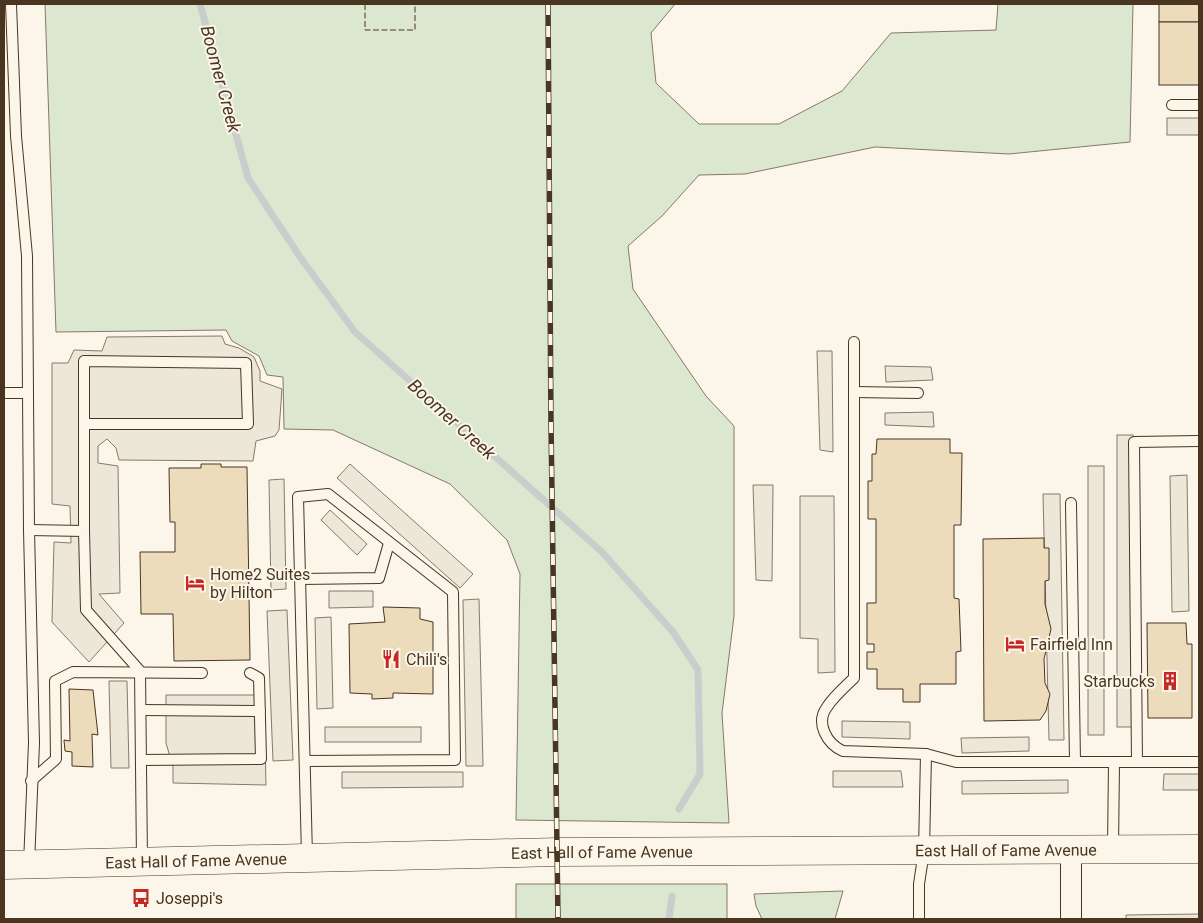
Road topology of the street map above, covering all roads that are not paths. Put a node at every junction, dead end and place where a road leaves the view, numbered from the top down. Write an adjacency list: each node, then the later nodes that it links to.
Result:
1 (11, 4): 7 (lane)
2 (1172, 105): 3 (lane)
3 (1199, 105)
4 (854, 342): 5 (lane)
5 (854, 392): 8 (lane); 21 (lane)
6 (4, 393): 7 (lane)
7 (28, 393): 12 (lane)
8 (918, 393)
9 (84, 424): 9 (lane); 13 (lane)
10 (1199, 441): 26 (lane)
11 (1071, 503): 24 (lane)
12 (28, 530): 13 (lane); 28 (lane)
13 (84, 530): 16 (lane)
14 (388, 543): 15 (lane); 15 (lane); 23 (lane)
15 (300, 578): 23 (lane)
16 (140, 671): 17 (lane); 19 (lane); 28 (lane)
17 (202, 673)
18 (250, 673): 20 (lane)
19 (141, 710): 20 (lane); 22 (lane)
20 (260, 711): 22 (lane)
21 (926, 754): 24 (lane); 32 (lane)
22 (141, 760): 34 (lane)
23 (305, 761): 33 (lane)
24 (1076, 762): 25 (lane)
25 (1114, 762): 26 (lane); 31 (lane)
26 (1137, 762): 27 (lane)
27 (1199, 762)
28 (31, 781): 35 (lane)
29 (1199, 849): 31 (main road, East Hall of Fame Avenue)
30 (1071, 850): 31 (main road, East Hall of Fame Avenue); 32 (main road, East Hall of Fame Avenue); 37 (street)
31 (1114, 850)
32 (924, 851): 33 (main road, East Hall of Fame Avenue); 36 (lane)
33 (307, 859): 34 (main road, East Hall of Fame Avenue)
34 (142, 862): 35 (main road, East Hall of Fame Avenue)
35 (16, 864)
36 (919, 919)
37 (1071, 919)

